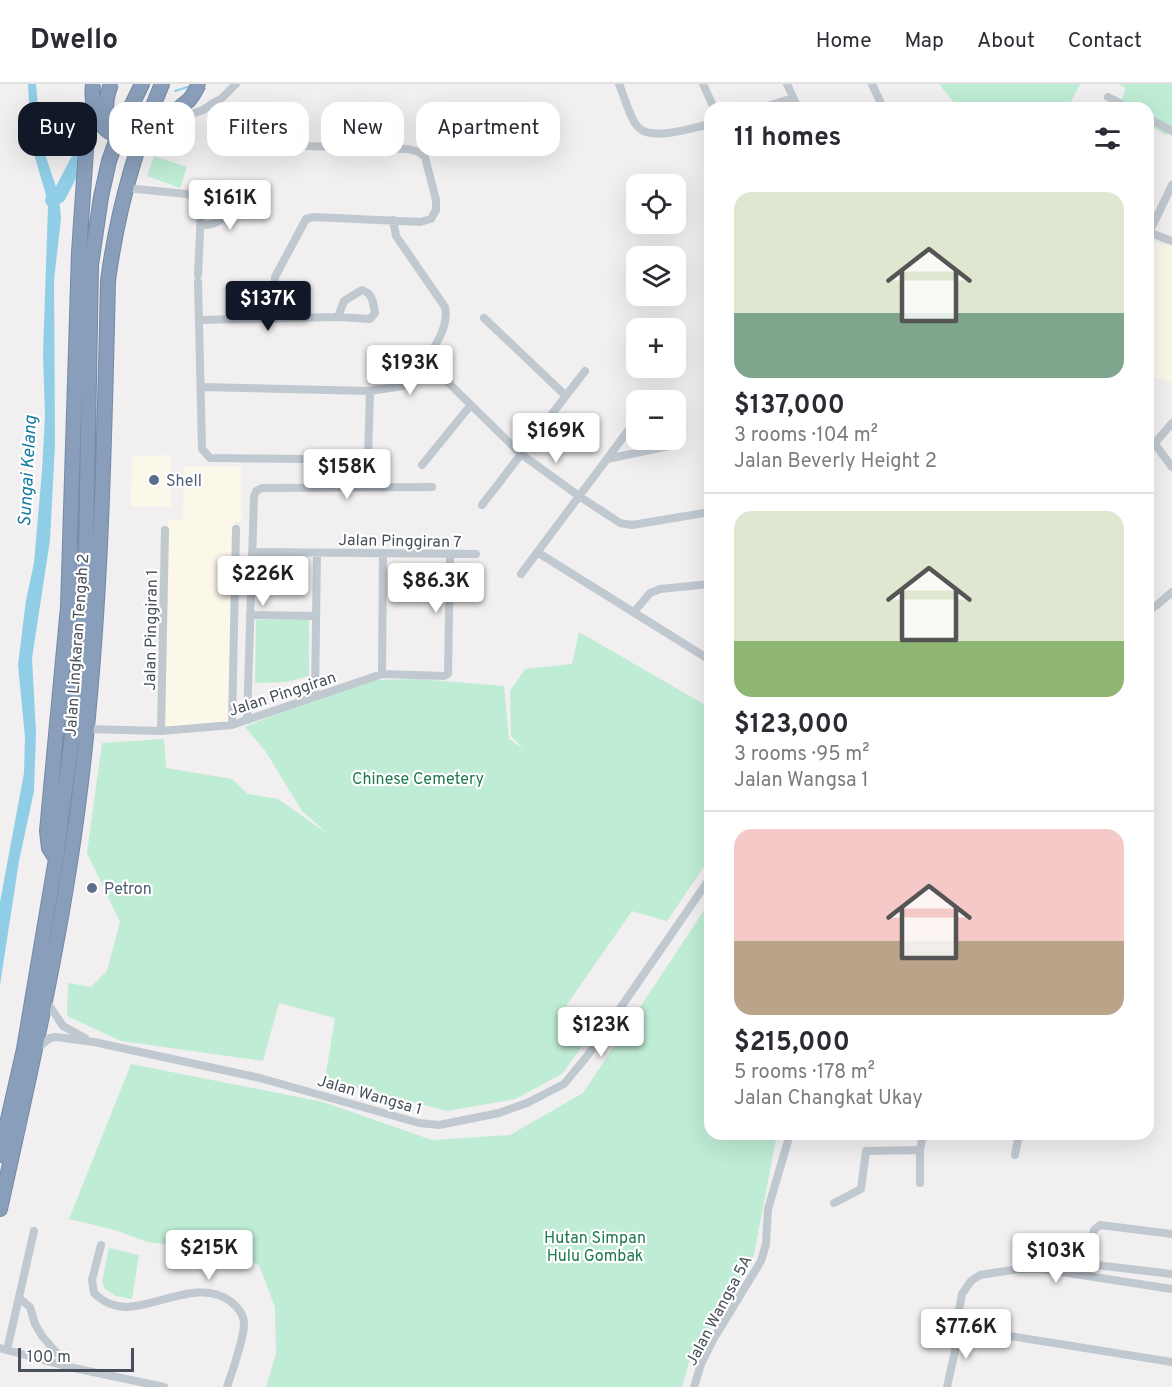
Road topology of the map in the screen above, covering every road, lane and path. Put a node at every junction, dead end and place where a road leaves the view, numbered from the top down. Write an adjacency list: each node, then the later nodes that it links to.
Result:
1 (93, 84): 26 (highway, bridge)
2 (99, 84): 83 (highway, bridge)
3 (111, 84): 22 (highway, bridge)
4 (142, 84): 83 (highway, Jalan Lingkaran Tengah 2)
5 (199, 84): 15 (highway, bridge)
6 (236, 84): 16 (street)
7 (619, 84): 24 (street)
8 (703, 84): 17 (street)
9 (787, 84): 13 (street)
10 (872, 84): 20 (street)
11 (160, 88): 14 (highway, Jalan Lingkaran Tengah 2)
12 (1108, 97): 21 (street)
13 (793, 98): 18 (street); 19 (street)
14 (155, 102)
15 (186, 102)
16 (215, 102)
17 (711, 102)
18 (781, 102)
19 (795, 102)
20 (880, 102)
21 (1118, 102)
22 (109, 121)
23 (1154, 121): 25 (street)
24 (704, 125)
25 (1172, 131)
26 (109, 133)
27 (309, 146): 32 (street)
28 (135, 156): 30 (highway, Jalan Lingkaran Tengah 2)
29 (1172, 185): 33 (street)
30 (126, 188): 34 (street); 81 (highway, Jalan Lingkaran Tengah 2)
31 (238, 198): 34 (street)
32 (393, 220): 39 (street); 41 (street)
33 (1154, 222)
34 (201, 225): 40 (street)
35 (1154, 236): 36 (street)
36 (1172, 241)
37 (338, 317): 37 (street); 39 (street)
38 (484, 318): 45 (street)
39 (275, 319): 40 (street)
40 (199, 320): 43 (street)
41 (424, 359): 44 (street); 46 (street)
42 (585, 371): 45 (street)
43 (201, 387): 44 (street); 52 (street)
44 (370, 391): 57 (street)
45 (566, 396): 51 (street)
46 (470, 406): 51 (street); 54 (street)
47 (1172, 423): 49 (street)
48 (626, 433): 53 (street)
49 (1154, 444): 55 (street)
50 (650, 450): 53 (street)
51 (520, 454): 58 (street); 59 (street)
52 (313, 459)
53 (607, 459): 58 (street)
54 (422, 465)
55 (1172, 467)
56 (432, 487): 57 (street)
57 (367, 488): 63 (street)
58 (579, 496): 60 (street); 64 (street)
59 (482, 505)
60 (704, 513)
61 (165, 530): 82 (street, Jalan Pinggiran 1)
62 (236, 530): 80 (street)
63 (252, 552): 65 (street, Jalan Pinggiran 7); 74 (street)
64 (537, 552): 69 (street); 73 (street)
65 (316, 553): 66 (street, Jalan Pinggiran 7); 75 (street)
66 (383, 553): 67 (street, Jalan Pinggiran 7); 77 (street)
67 (450, 554): 68 (street, Jalan Pinggiran 7); 77 (street, Jalan Pinggiran)
68 (476, 554)
69 (521, 574)
70 (704, 585): 73 (street)
71 (1172, 592): 72 (street)
72 (1154, 608)
73 (634, 612): 76 (street)
74 (250, 615): 75 (street); 79 (street)
75 (316, 616): 78 (street)
76 (704, 656)
77 (382, 674): 78 (street, Jalan Pinggiran)
78 (315, 695): 79 (street, Jalan Pinggiran)
79 (247, 720): 80 (street, Jalan Pinggiran)
80 (232, 725): 82 (street, Jalan Pinggiran)
81 (87, 729): 82 (street, Jalan Pinggiran); 85 (highway, Jalan Lingkaran Tengah 2)
82 (161, 731)
83 (56, 859): 92 (highway, Jalan Lingkaran Tengah 2)
84 (704, 887): 86 (street, Jalan Wangsa 1)
85 (45, 999): 86 (street, Jalan Wangsa 1); 87 (highway, Jalan Lingkaran Tengah 2)
86 (94, 1042): 87 (street, Jalan Wangsa 1)
87 (36, 1049): 96 (highway, Jalan Lingkaran Tengah 2)
88 (788, 1140): 109 (street, Jalan Wangsa 5A)
89 (922, 1140): 91 (street)
90 (1018, 1140): 93 (street)
91 (921, 1150): 94 (street); 95 (street)
92 (0, 1155)
93 (1015, 1155)
94 (921, 1183)
95 (834, 1203)
96 (0, 1209)
97 (34, 1231): 102 (street)
98 (1172, 1234): 100 (street)
99 (101, 1245): 108 (street)
100 (1172, 1274)
101 (1172, 1289): 103 (street)
102 (19, 1298): 104 (street); 106 (street)
103 (960, 1328): 105 (street); 110 (street)
104 (4, 1349): 106 (street)
105 (1172, 1362)
106 (69, 1367): 107 (street)
107 (164, 1387)
108 (227, 1387)
109 (694, 1387)
110 (946, 1387)

